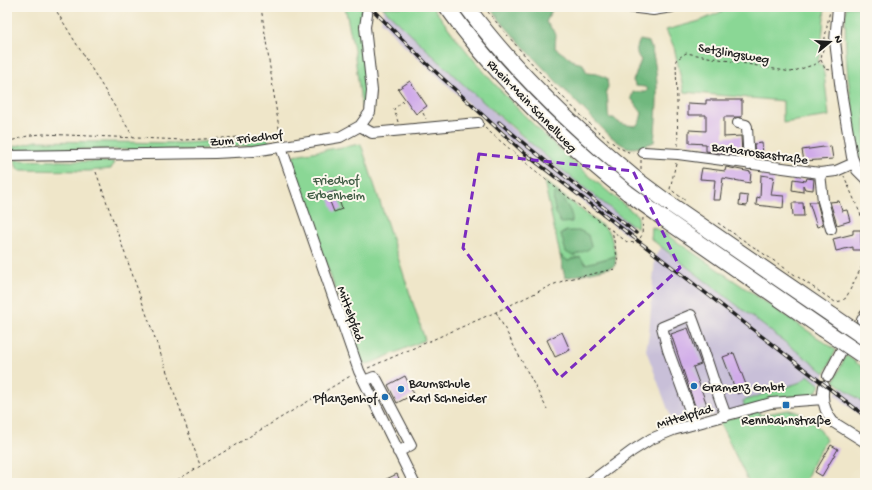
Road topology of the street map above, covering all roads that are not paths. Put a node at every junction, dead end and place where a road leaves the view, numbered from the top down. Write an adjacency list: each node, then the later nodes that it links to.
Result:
1 (368, 7): 9 (street)
2 (447, 7): 20 (highway, Rhein-Main-Schnellweg, bridge)
3 (467, 7): 18 (highway, Rhein-Main-Schnellweg, bridge)
4 (672, 7): 5 (street)
5 (632, 8)
6 (838, 8): 13 (street)
7 (478, 123): 9 (street)
8 (738, 123): 14 (street)
9 (360, 126): 10 (street, Zum Friedhof)
10 (281, 147): 12 (street, Zum Friedhof); 21 (street, Mittelpfad)
11 (650, 152): 14 (street, Barbarossastraße)
12 (7, 156)
13 (854, 163): 15 (street, Barbarossastraße); 16 (street)
14 (749, 164): 15 (street, Barbarossastraße)
15 (820, 173): 17 (street)
16 (865, 178)
17 (831, 229)
18 (865, 338)
19 (841, 351): 22 (street)
20 (864, 357)
21 (362, 376): 28 (street, Mittelpfad); 28 (street)
22 (828, 376)
23 (824, 386): 24 (street)
24 (823, 399): 25 (street, Mittelpfad); 27 (street)
25 (726, 416): 26 (street, Mittelpfad); 26 (street)
26 (695, 424): 30 (street, Mittelpfad)
27 (865, 442)
28 (398, 452): 29 (street, Mittelpfad)
29 (414, 483)
30 (589, 483)

